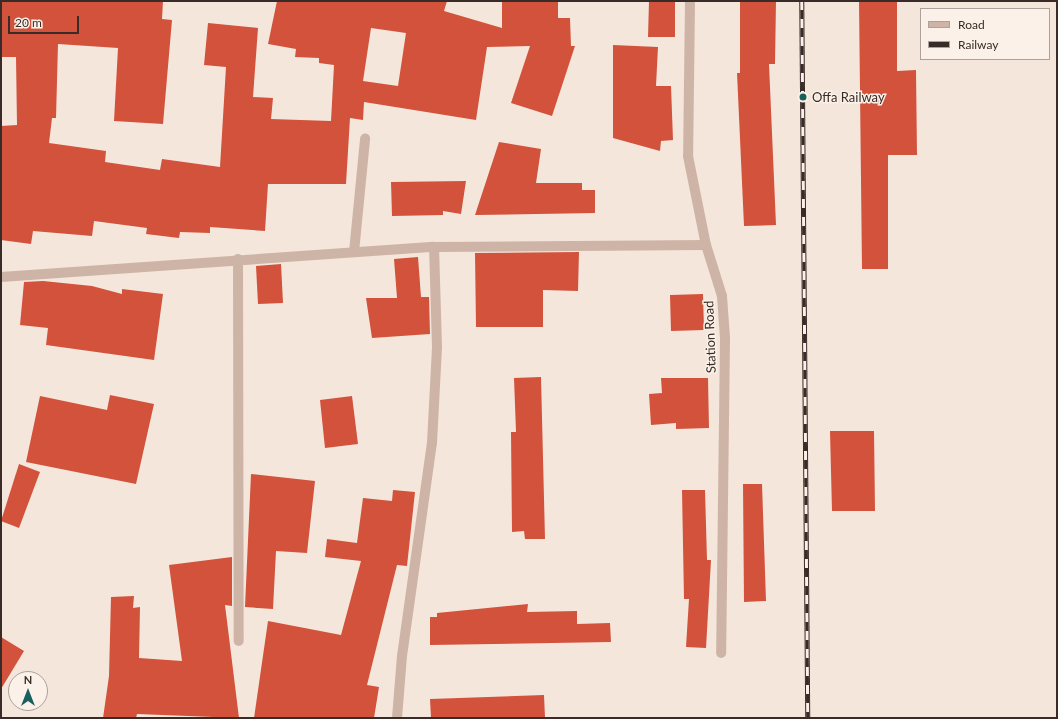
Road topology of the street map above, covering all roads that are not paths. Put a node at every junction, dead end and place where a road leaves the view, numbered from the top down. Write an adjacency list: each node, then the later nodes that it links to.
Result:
1 (690, 1): 3 (street, Station Road)
2 (365, 139): 5 (street)
3 (706, 245): 4 (street); 9 (street, Station Road)
4 (434, 247): 5 (street); 10 (street)
5 (354, 252): 6 (street)
6 (238, 259): 7 (street); 8 (street)
7 (1, 277)
8 (239, 641)
9 (721, 653)
10 (397, 718)

